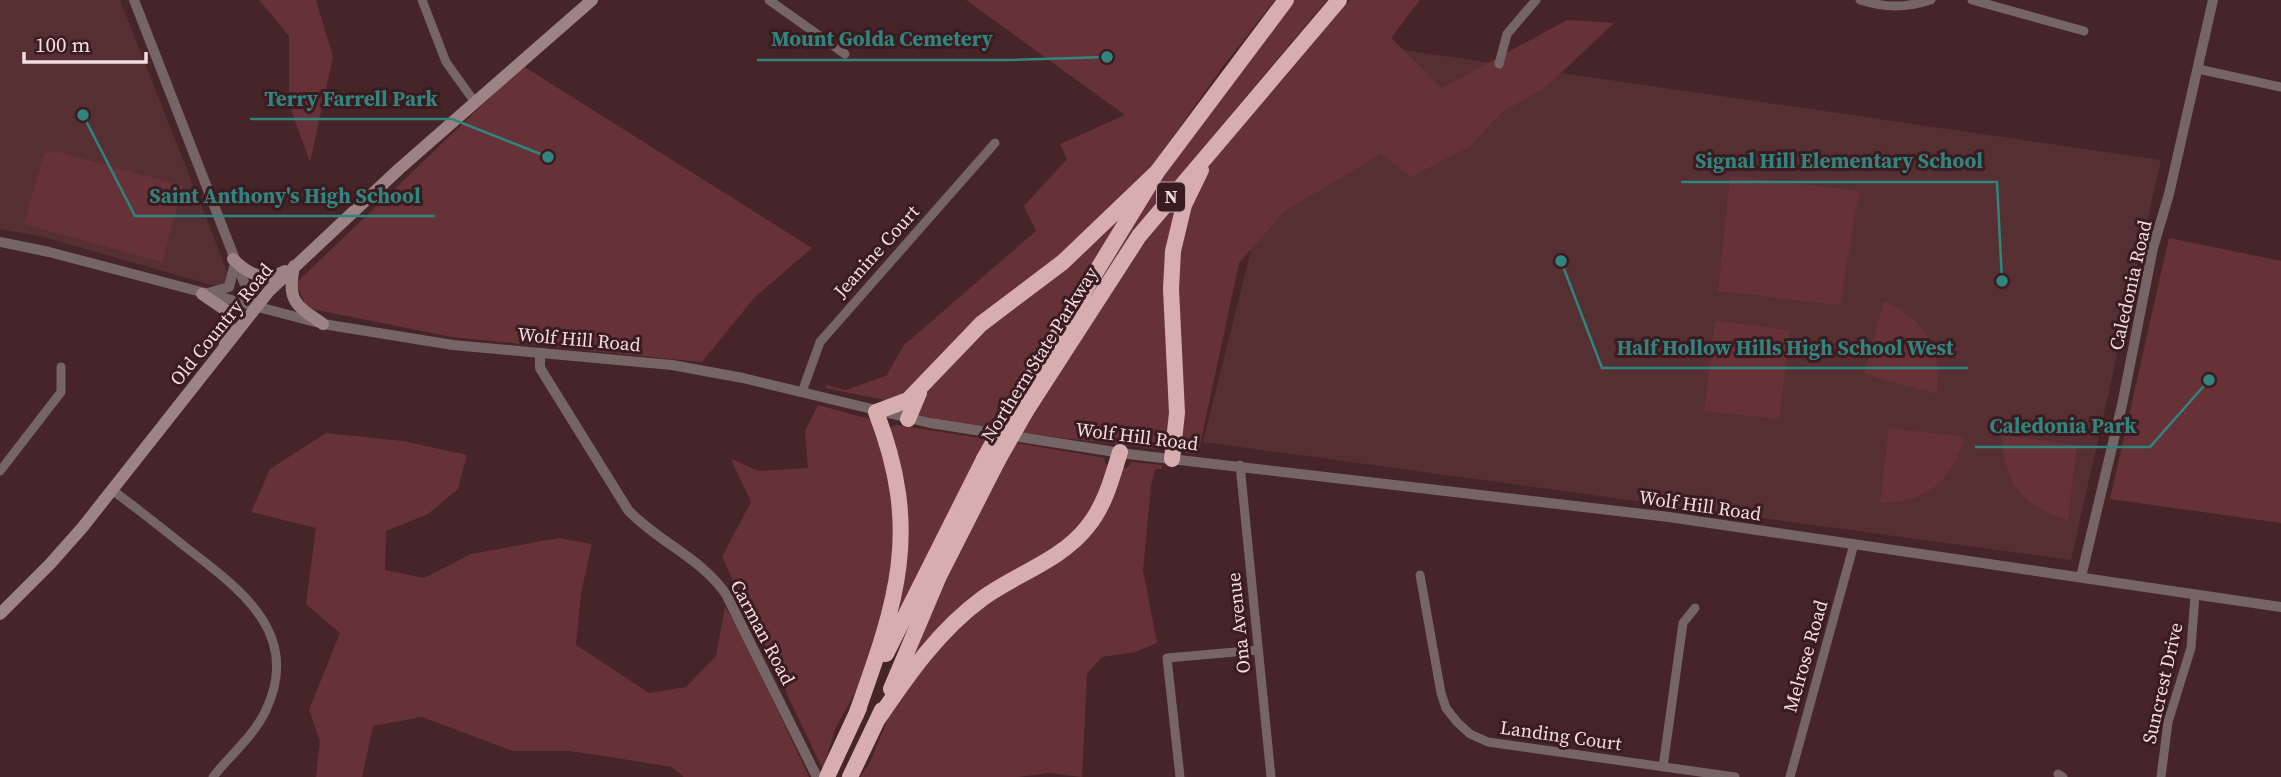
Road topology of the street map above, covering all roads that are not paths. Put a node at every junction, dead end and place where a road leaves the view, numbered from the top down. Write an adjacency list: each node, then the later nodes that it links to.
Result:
1 (134, 0): 22 (street)
2 (422, 0): 17 (street)
3 (592, 0): 17 (main road, Old Country Road)
4 (769, 0): 13 (street)
5 (1286, 0): 20 (highway, Northern State Parkway / N)
6 (1339, 0): 19 (highway, Northern State Parkway / N)
7 (1536, 0): 14 (street)
8 (1860, 0): 9 (street)
9 (1931, 0)
10 (1972, 0): 12 (street)
11 (2213, 0): 15 (street, Caledonia Road)
12 (2084, 31)
13 (845, 54)
14 (1499, 64)
15 (2198, 69): 16 (street); 43 (street, Caledonia Road)
16 (2281, 87)
17 (474, 101): 23 (main road, Old Country Road)
18 (995, 143): 31 (street, Jeanine Court)
19 (1213, 145): 32 (highway, Northern State Parkway / N); 37 (highway)
20 (1157, 172): 30 (highway); 32 (highway, Northern State Parkway / N)
21 (0, 242): 24 (street, Wolf Hill Road)
22 (233, 259): 23 (main road); 24 (street); 25 (street)
23 (294, 266): 25 (main road, Old Country Road); 26 (main road)
24 (202, 294): 25 (street, Wolf Hill Road); 27 (main road)
25 (254, 308): 26 (street, Wolf Hill Road); 27 (main road, Old Country Road)
26 (323, 324): 28 (street, Wolf Hill Road)
27 (224, 348): 40 (main road, Old Country Road)
28 (540, 353): 31 (street, Wolf Hill Road); 53 (street, Carman Road)
29 (61, 367): 39 (street)
30 (921, 388): 33 (highway); 34 (highway)
31 (802, 392): 33 (street, Wolf Hill Road)
32 (1018, 411): 36 (highway, Northern State Parkway / N, bridge)
33 (876, 412): 34 (street, Wolf Hill Road); 49 (highway)
34 (908, 419): 35 (street, Wolf Hill Road)
35 (1120, 452): 37 (street, Wolf Hill Road); 50 (highway)
36 (991, 459): 49 (highway, Northern State Parkway / N); 50 (highway, Northern State Parkway / N)
37 (1172, 459): 38 (street, Wolf Hill Road)
38 (1240, 465): 41 (street, Wolf Hill Road); 48 (street, Ona Avenue)
39 (1, 466)
40 (112, 490): 47 (main road, Old Country Road); 52 (street)
41 (1854, 544): 43 (street, Wolf Hill Road); 59 (street, Melrose Road)
42 (1420, 575): 51 (street, Landing Court)
43 (2081, 577): 44 (street, Wolf Hill Road)
44 (2195, 596): 45 (street, Wolf Hill Road); 60 (street, Suncrest Drive)
45 (2281, 607)
46 (1695, 608): 51 (street)
47 (0, 614)
48 (1258, 650): 56 (street); 57 (street, Ona Avenue)
49 (856, 715): 54 (highway, Northern State Parkway / N)
50 (878, 719): 55 (highway, Northern State Parkway / N)
51 (1663, 767): 58 (street, Landing Court)
52 (213, 777)
53 (817, 777)
54 (827, 777)
55 (850, 777)
56 (1180, 777)
57 (1271, 777)
58 (1735, 777)
59 (1790, 777)
60 (2161, 777)

